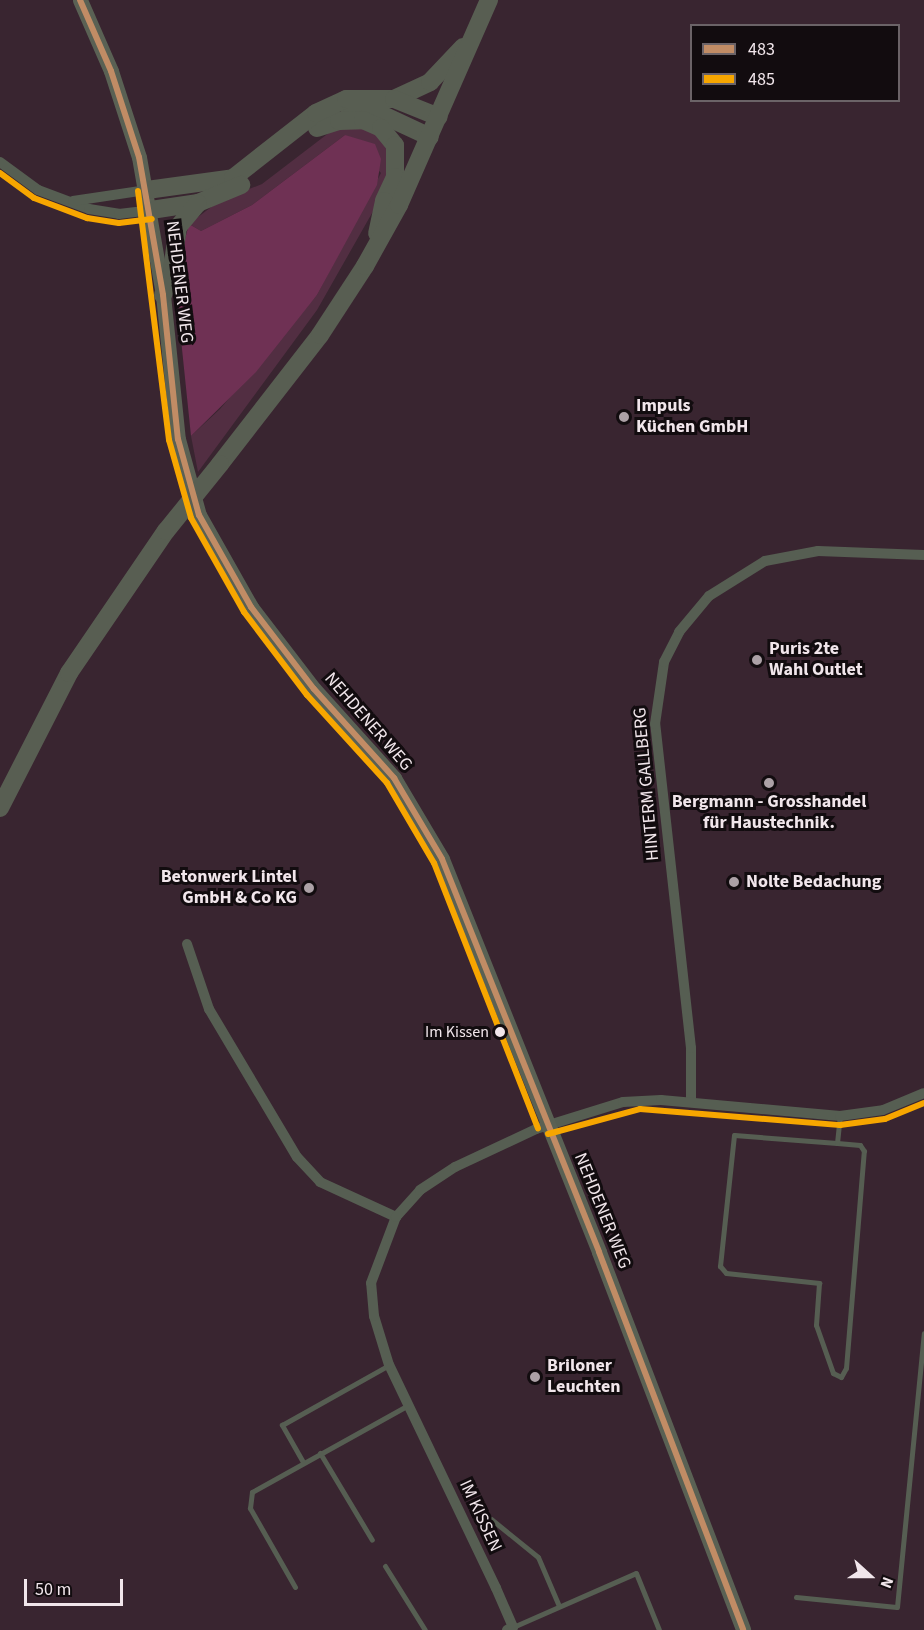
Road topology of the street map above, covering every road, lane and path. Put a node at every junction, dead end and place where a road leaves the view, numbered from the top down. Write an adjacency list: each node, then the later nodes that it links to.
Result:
1 (80, 0): 9 (street, NEHDENER WEG)
2 (489, 0): 3 (main road)
3 (476, 31): 4 (main road); 5 (main road)
4 (394, 99): 5 (main road); 9 (main road)
5 (439, 117): 7 (main road)
6 (317, 128): 7 (main road); 11 (main road); 13 (main road)
7 (430, 137): 13 (main road)
8 (0, 162): 10 (street)
9 (147, 190): 10 (street); 12 (street, NEHDENER WEG)
10 (66, 200): 12 (street)
11 (198, 203): 12 (main road); 14 (main road)
12 (151, 210): 14 (street, NEHDENER WEG)
13 (373, 253): 16 (main road, bridge)
14 (163, 295): 21 (street, NEHDENER WEG)
15 (924, 555): 19 (street, HINTERM GALLBERG)
16 (0, 808)
17 (187, 944): 23 (street)
18 (924, 1093): 20 (street)
19 (691, 1102): 20 (street); 21 (street)
20 (840, 1116): 22 (lane)
21 (546, 1125): 23 (street, IM KISSEN); 38 (street, NEHDENER WEG)
22 (837, 1143): 22 (lane)
23 (396, 1217): 25 (street, IM KISSEN)
24 (924, 1333): 33 (lane)
25 (389, 1365): 26 (street, IM KISSEN); 28 (lane)
26 (408, 1405): 27 (lane); 35 (street, IM KISSEN)
27 (320, 1453): 28 (lane); 30 (lane)
28 (303, 1462): 32 (lane)
29 (491, 1520): 34 (lane)
30 (372, 1540)
31 (385, 1566): 36 (lane)
32 (295, 1587)
33 (796, 1597)
34 (559, 1606): 35 (lane); 37 (lane)
35 (511, 1629)
36 (425, 1630)
37 (658, 1630)
38 (743, 1630)

